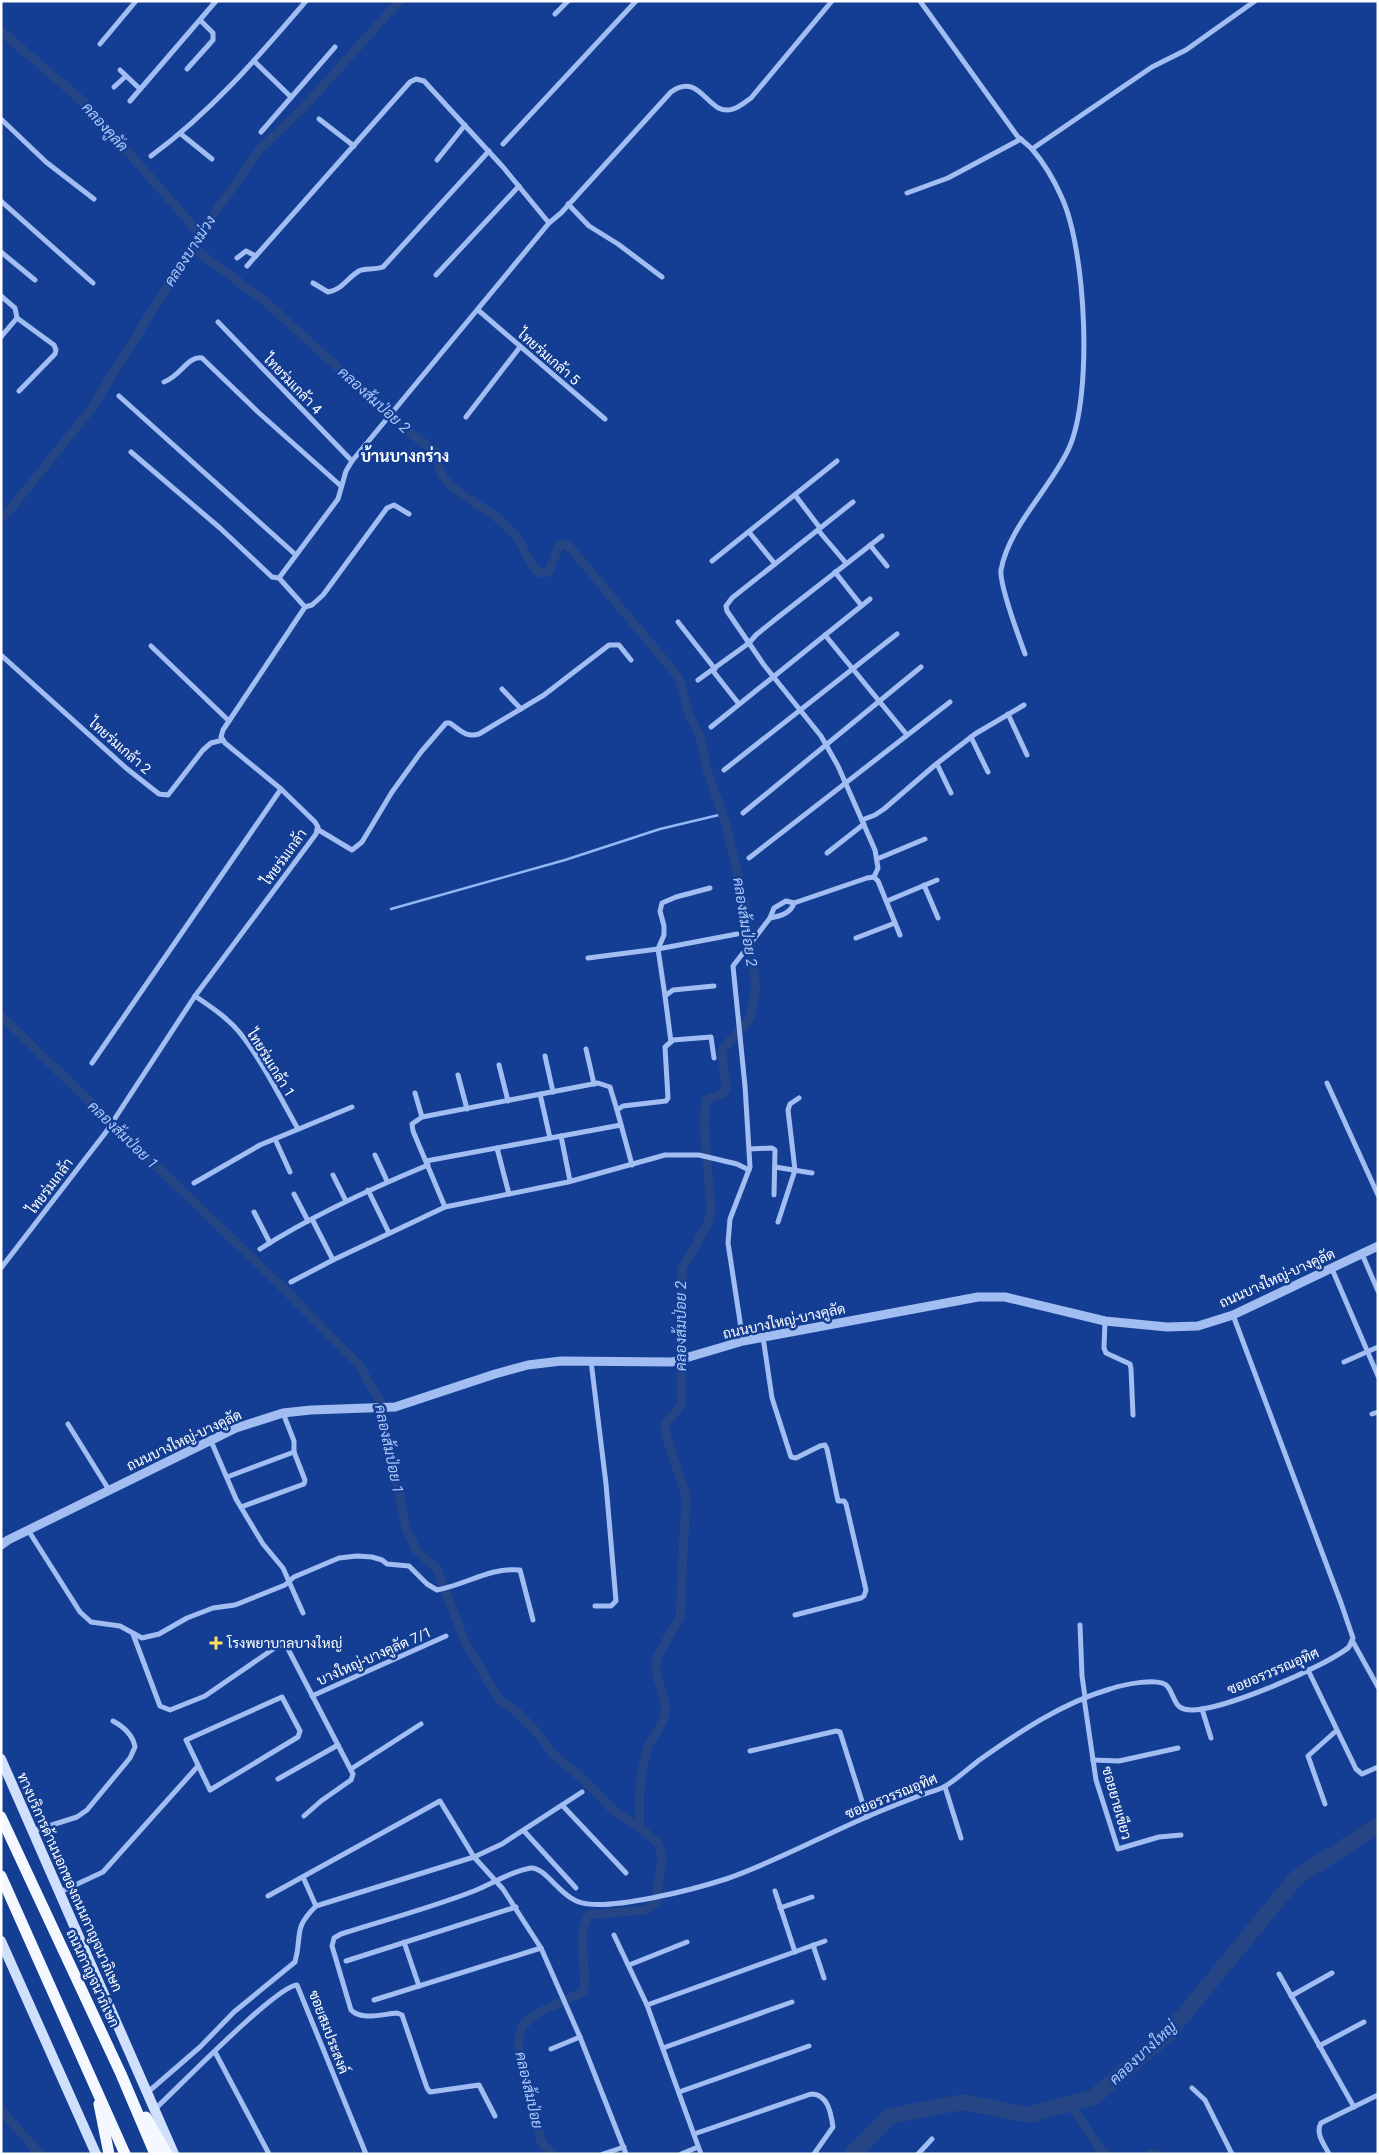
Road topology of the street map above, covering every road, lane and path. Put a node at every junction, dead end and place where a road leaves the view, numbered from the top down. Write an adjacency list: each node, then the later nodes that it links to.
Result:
1 (136, 1): 11 (street)
2 (216, 1): 10 (street)
3 (306, 1): 13 (street)
4 (568, 1): 9 (street)
5 (636, 1): 27 (street)
6 (832, 1): 38 (street)
7 (920, 1): 26 (street)
8 (1255, 1): 29 (street)
9 (555, 14)
10 (200, 20): 14 (street); 18 (street)
11 (100, 44)
12 (335, 48): 19 (street)
13 (254, 61): 19 (street); 25 (street)
14 (187, 69)
15 (120, 70): 16 (street)
16 (126, 76): 17 (street); 18 (street)
17 (114, 87)
18 (140, 89): 20 (street)
19 (291, 97): 24 (street)
20 (130, 101)
21 (1, 119): 36 (street)
22 (319, 119): 28 (street)
23 (465, 125): 28 (street); 30 (street); 33 (street)
24 (261, 132)
25 (181, 134): 31 (street); 32 (street)
26 (1021, 139): 29 (street); 35 (street)
27 (503, 144)
28 (354, 146): 41 (street)
29 (1032, 149): 86 (street)
30 (488, 151): 34 (street); 48 (street)
31 (151, 156)
32 (212, 159)
33 (437, 160)
34 (519, 186): 39 (street); 44 (street)
35 (907, 193)
36 (94, 199)
37 (1, 201): 47 (street)
38 (568, 204): 39 (street); 45 (street)
39 (549, 223): 50 (street)
40 (1, 252): 46 (street)
41 (256, 256): 42 (street); 43 (street)
42 (237, 258)
43 (247, 266)
44 (436, 275)
45 (662, 277)
46 (35, 280)
47 (93, 283)
48 (314, 283)
49 (1, 296): 51 (street)
50 (478, 310): 54 (street, ไทยร่มเกล้า 5); 61 (street)
51 (17, 318): 53 (street); 56 (street)
52 (218, 322): 61 (street, ไทยร่มเกล้า 4)
53 (1, 337)
54 (520, 347): 58 (street); 59 (street, ไทยร่มเกล้า 5)
55 (164, 382): 63 (street)
56 (19, 391)
57 (119, 396): 71 (street)
58 (466, 417)
59 (605, 419)
60 (132, 452): 77 (street)
61 (352, 461): 63 (street)
62 (837, 461): 64 (street)
63 (341, 486): 71 (street)
64 (795, 495): 67 (street); 68 (street)
65 (853, 502): 67 (street)
66 (409, 514): 80 (street)
67 (819, 529): 73 (street); 74 (street)
68 (748, 532): 72 (street); 74 (street)
69 (882, 536): 70 (street)
70 (870, 545): 73 (street); 75 (street)
71 (296, 555): 77 (street)
72 (712, 561)
73 (846, 563): 76 (street)
74 (776, 564): 84 (street)
75 (887, 566)
76 (834, 572): 79 (street); 84 (street)
77 (279, 578): 80 (street)
78 (870, 599): 79 (street)
79 (861, 605): 82 (street)
80 (305, 606): 102 (street)
81 (678, 622): 91 (street)
82 (825, 634): 90 (street); 92 (street)
83 (897, 634): 90 (street)
84 (749, 643): 91 (street); 92 (street)
85 (152, 646): 102 (street)
86 (1025, 654)
87 (1, 655): 106 (street, ไทยร่มเกล้า 2)
88 (631, 660): 99 (street)
89 (921, 667): 95 (street)
90 (853, 668): 95 (street); 100 (street)
91 (714, 670): 93 (street); 97 (street)
92 (773, 676): 97 (street); 100 (street)
93 (698, 680)
94 (502, 689): 99 (street)
95 (879, 701): 104 (street); 107 (street)
96 (950, 702): 104 (street)
97 (739, 704): 103 (street)
98 (1024, 705): 101 (street)
99 (521, 708): 117 (street)
100 (801, 711): 107 (street); 110 (street)
101 (1008, 714): 105 (street); 108 (street)
102 (229, 721): 106 (street)
103 (711, 727)
104 (907, 735): 112 (street)
105 (971, 737): 109 (street); 111 (street)
106 (222, 740): 113 (street, ไทยร่มเกล้า)
107 (825, 744): 112 (street); 115 (street)
108 (1027, 755)
109 (937, 764): 114 (street); 116 (street)
110 (724, 770)
111 (988, 772)
112 (846, 782): 116 (street); 120 (street)
113 (281, 789): 117 (street, ไทยร่มเกล้า); 143 (street)
114 (951, 793)
115 (743, 813)
116 (863, 822): 119 (street); 121 (street)
117 (317, 829): 137 (street, ไทยร่มเกล้า)
118 (925, 839): 121 (street)
119 (828, 853)
120 (748, 858)
121 (877, 859): 122 (street)
122 (874, 877): 126 (street); 127 (street)
123 (937, 880): 124 (street)
124 (924, 885): 126 (street); 129 (street)
125 (710, 888): 134 (street)
126 (886, 901): 130 (street)
127 (794, 903): 128 (street); 128 (street)
128 (770, 918): 163 (street)
129 (938, 918)
130 (895, 923): 132 (street); 133 (street)
131 (737, 934): 134 (street)
132 (900, 935)
133 (856, 938)
134 (658, 949): 135 (street); 138 (street)
135 (588, 958)
136 (714, 986): 138 (street)
137 (195, 996): 158 (street, ไทยร่มเกล้า 1); 192 (street, ไทยร่มเกล้า)
138 (665, 996): 139 (street)
139 (671, 1042): 142 (street); 155 (street)
140 (586, 1049): 147 (street)
141 (545, 1056): 148 (street)
142 (714, 1058)
143 (92, 1063)
144 (499, 1065): 152 (street)
145 (458, 1075): 154 (street)
146 (1327, 1082): 180 (street)
147 (594, 1084): 148 (street); 155 (street)
148 (553, 1092): 150 (street)
149 (414, 1094): 156 (street)
150 (540, 1094): 152 (street); 160 (street)
151 (799, 1098): 169 (street)
152 (508, 1101): 154 (street)
153 (352, 1107): 158 (street)
154 (467, 1108): 156 (street)
155 (617, 1110): 157 (street)
156 (422, 1117): 165 (street)
157 (621, 1125): 159 (street); 166 (street)
158 (298, 1129): 161 (street)
159 (561, 1136): 160 (street); 174 (street)
160 (550, 1138): 162 (street)
161 (275, 1139): 170 (street); 175 (street)
162 (497, 1148): 165 (street); 178 (street)
163 (750, 1149): 167 (street); 168 (street)
164 (374, 1155): 173 (street)
165 (427, 1163): 173 (street); 182 (street)
166 (632, 1165): 168 (street); 174 (street)
167 (776, 1168): 169 (street); 179 (street)
168 (749, 1170): 199 (street)
169 (795, 1170): 171 (street); 185 (street)
170 (290, 1172)
171 (812, 1173)
172 (333, 1175): 181 (street)
173 (388, 1181): 176 (street)
174 (570, 1181): 178 (street)
175 (194, 1183)
176 (368, 1190): 181 (street); 186 (street)
177 (294, 1194): 184 (street)
178 (509, 1194): 182 (street)
179 (774, 1195)
180 (1378, 1195)
181 (346, 1201): 184 (street)
182 (445, 1207): 186 (street)
183 (254, 1212): 187 (street)
184 (310, 1220): 187 (street); 191 (street)
185 (778, 1222)
186 (389, 1233): 191 (street)
187 (270, 1243): 189 (street)
188 (1378, 1246): 190 (street, ถนนบางใหญ่-บางคูลัด)
189 (260, 1249)
190 (1362, 1254): 193 (street, ถนนบางใหญ่-บางคูลัด); 195 (street)
191 (333, 1260): 194 (street)
192 (1, 1268)
193 (1332, 1269): 196 (street, ถนนบางใหญ่-บางคูลัด); 201 (street)
194 (291, 1282)
195 (1378, 1291)
196 (1233, 1315): 197 (street, ถนนบางใหญ่-บางคูลัด); 223 (street)
197 (1105, 1321): 198 (street, ถนนบางใหญ่-บางคูลัด); 206 (street)
198 (763, 1337): 199 (street, ถนนบางใหญ่-บางคูลัด); 218 (street)
199 (743, 1340): 202 (street, ถนนบางใหญ่-บางคูลัด)
200 (1378, 1347): 201 (street)
201 (1367, 1352): 203 (street); 204 (street)
202 (591, 1361): 205 (street, ถนนบางใหญ่-บางคูลัด); 216 (street)
203 (1344, 1362)
204 (1378, 1376)
205 (283, 1413): 208 (street, ถนนบางใหญ่-บางคูลัด); 209 (street)
206 (1132, 1415)
207 (68, 1424): 211 (street)
208 (211, 1441): 210 (street); 211 (street, ถนนบางใหญ่-บางคูลัด)
209 (294, 1452): 210 (street); 212 (street)
210 (227, 1477): 212 (street)
211 (109, 1490): 213 (street, ถนนบางใหญ่-บางคูลัด)
212 (241, 1507): 215 (street)
213 (28, 1530): 214 (street, ถนนบางใหญ่-บางคูลัด); 221 (street)
214 (1, 1545)
215 (288, 1580): 217 (street); 219 (street); 221 (street)
216 (595, 1606)
217 (303, 1613)
218 (795, 1615)
219 (533, 1620)
220 (1080, 1625): 227 (street, ซอยยายเขียว)
221 (132, 1633): 226 (street)
222 (446, 1636): 226 (street, บางใหญ่-บางคูลัด 7/1)
223 (1353, 1641): 224 (street, ซอยอรวรรณอุทิศ); 225 (street)
224 (1308, 1670): 228 (street, ซอยอรวรรณอุทิศ); 231 (street)
225 (1378, 1687)
226 (312, 1696): 233 (street)
227 (1085, 1698): 228 (street, ซอยอรวรรณอุทิศ); 237 (street, ซอยยายเขียว); 242 (street, ซอยอรวรรณอุทิศ)
228 (1202, 1709): 232 (street)
229 (113, 1721): 249 (street)
230 (421, 1724): 240 (street)
231 (1336, 1731): 239 (street); 244 (street)
232 (1211, 1738)
233 (338, 1745): 240 (street); 241 (street)
234 (1178, 1748): 237 (street)
235 (750, 1751): 248 (street)
236 (1, 1759): 249 (main road, ทางบริการด้านนอกของถนนกาญจนาภิเษก)
237 (1093, 1760): 251 (street, ซอยยายเขียว)
238 (198, 1766): 238 (street); 260 (street)
239 (1378, 1767)
240 (351, 1770): 246 (street)
241 (278, 1779)
242 (945, 1787): 248 (street, ซอยอรวรรณอุทิศ); 252 (street)
243 (582, 1792): 245 (street)
244 (1325, 1804)
245 (562, 1805): 250 (street); 254 (street)
246 (304, 1816)
247 (1, 1817): 291 (highway, ถนนกาญจนาภิเษก)
248 (867, 1817): 257 (street, ซอยอรวรรณอุทิศ)
249 (32, 1831): 260 (main road, ทางบริการด้านนอกของถนนกาญจนาภิเษก)
250 (524, 1831): 253 (street); 258 (street)
251 (1181, 1835)
252 (961, 1838)
253 (474, 1857): 256 (street); 257 (street); 263 (street)
254 (626, 1873)
255 (1, 1876): 292 (highway)
256 (303, 1877): 261 (street); 263 (street)
257 (498, 1881): 264 (street); 299 (street)
258 (576, 1888)
259 (775, 1891): 265 (street)
260 (60, 1892): 294 (main road, ทางบริการด้านนอกของถนนกาญจนาภิเษก)
261 (268, 1896)
262 (812, 1897): 265 (street)
263 (316, 1906): 294 (street)
264 (516, 1907): 269 (street); 272 (street)
265 (780, 1908): 273 (street)
266 (614, 1935): 275 (street)
267 (1, 1941): 304 (main road)
268 (825, 1941): 271 (street)
269 (404, 1942): 274 (street); 279 (street)
270 (687, 1942): 275 (street)
271 (813, 1945): 273 (street); 278 (street)
272 (541, 1948): 279 (street); 285 (street)
273 (796, 1952): 283 (street)
274 (346, 1961)
275 (629, 1965): 283 (street)
276 (1332, 1973): 280 (street)
277 (1280, 1974): 280 (street)
278 (824, 1978)
279 (418, 1986): 281 (street)
280 (1291, 1996): 287 (street)
281 (374, 2000)
282 (792, 2002): 289 (street)
283 (647, 2005): 289 (street)
284 (1364, 2022): 287 (street)
285 (580, 2037): 288 (street); 303 (street)
286 (809, 2046): 295 (street)
287 (1320, 2046): 297 (street)
288 (551, 2048)
289 (663, 2048): 295 (street)
290 (215, 2052): 298 (street, ซอยสมประสงค์); 310 (street); 311 (street, ซอยสมประสงค์)
291 (121, 2074): 307 (highway, ถนนกาญจนาภิเษก); 308 (highway)
292 (95, 2082): 305 (highway); 306 (highway)
293 (1192, 2088): 318 (street)
294 (148, 2092): 298 (main road, ทางบริการด้านนอกของถนนกาญจนาภิเษก)
295 (679, 2092): 300 (street)
296 (1378, 2096): 297 (street)
297 (1354, 2107): 319 (street)
298 (155, 2109): 309 (main road, ทางบริการด้านนอกของถนนกาญจนาภิเษก)
299 (495, 2116)
300 (694, 2134): 302 (street); 316 (street)
301 (932, 2139): 317 (street)
302 (698, 2146): 314 (street); 315 (street)
303 (624, 2147): 312 (street); 313 (street)
304 (96, 2154)
305 (109, 2154)
306 (125, 2154)
307 (154, 2154)
308 (167, 2154)
309 (174, 2154)
310 (269, 2154)
311 (366, 2154)
312 (603, 2154)
313 (626, 2154)
314 (681, 2154)
315 (701, 2154)
316 (814, 2154)
317 (918, 2154)
318 (1232, 2154)
319 (1329, 2154)

